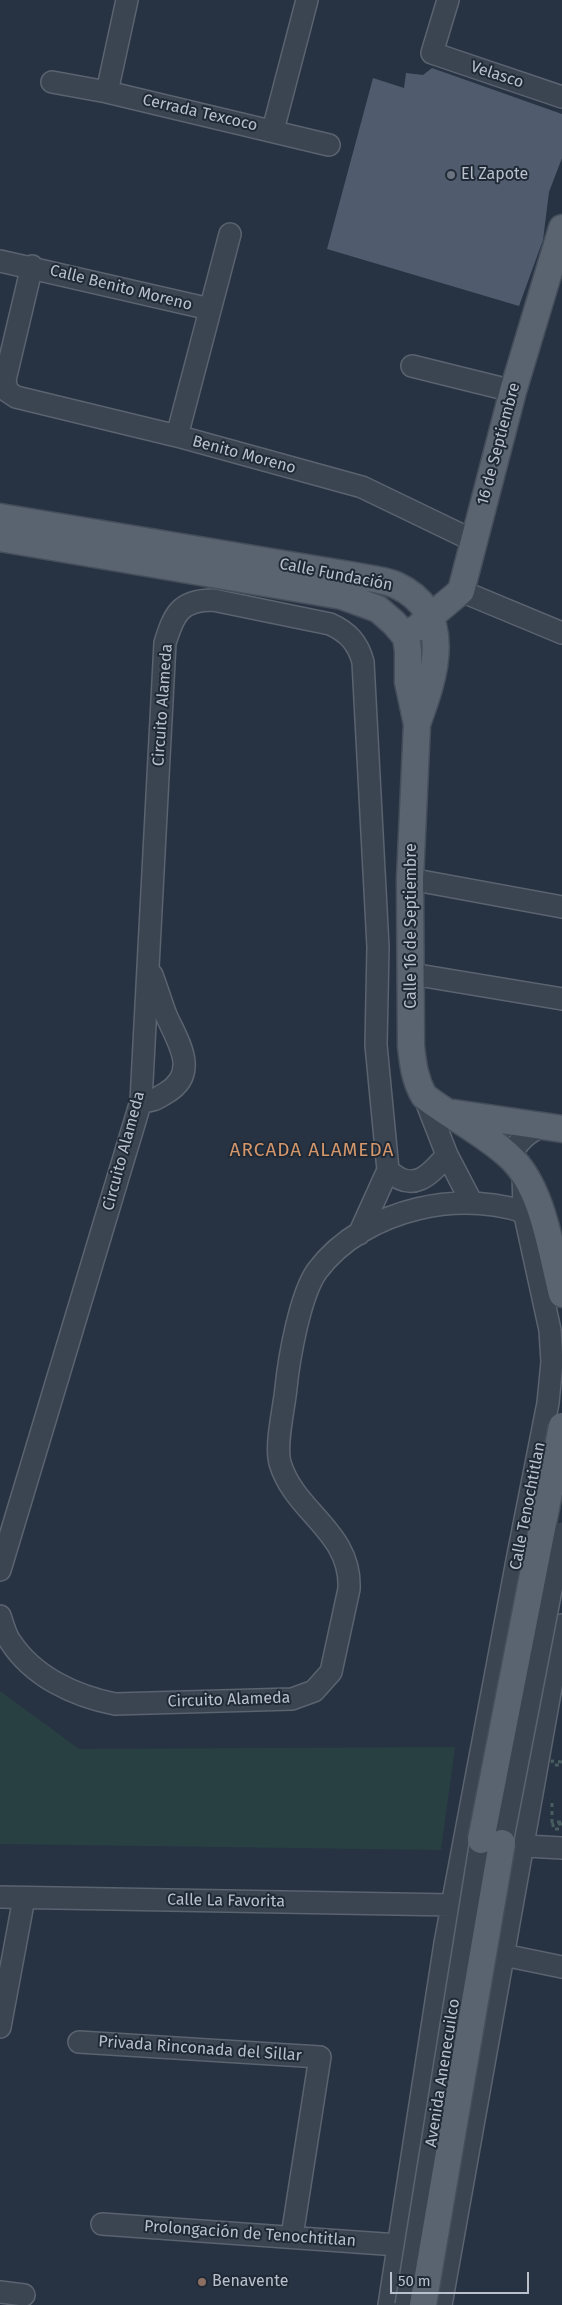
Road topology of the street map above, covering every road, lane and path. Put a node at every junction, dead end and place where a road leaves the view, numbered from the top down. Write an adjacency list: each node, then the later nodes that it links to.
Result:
1 (127, 0): 5 (street)
2 (307, 0): 7 (street, Cerrada Texcoco)
3 (448, 0): 6 (street, Velasco)
4 (52, 82): 5 (street, Cerrada Texcoco)
5 (107, 92): 7 (street, Cerrada Texcoco)
6 (562, 96)
7 (273, 130): 8 (street)
8 (328, 144)
9 (230, 234): 13 (street, Calle Benito Moreno)
10 (561, 236): 16 (main road, 16 de Septiembre)
11 (0, 261): 12 (street, Calle Benito Moreno)
12 (32, 266): 13 (street, Calle Benito Moreno); 15 (street, Calle Benito Moreno)
13 (210, 309): 17 (street, Calle Benito Moreno)
14 (412, 366): 16 (street)
15 (7, 391): 17 (street, Benito Moreno)
16 (513, 391): 22 (main road, 16 de Septiembre)
17 (177, 436): 22 (street, Benito Moreno)
18 (0, 517): 19 (main road, Calle Fundación)
19 (26, 521): 20 (street); 24 (main road, Calle Fundación)
20 (0, 527)
21 (0, 538): 26 (main road, Calle Fundación)
22 (474, 541): 23 (main road, 16 de Septiembre)
23 (461, 591): 24 (main road); 25 (street)
24 (432, 617): 26 (main road); 27 (main road)
25 (562, 634)
26 (406, 637): 27 (main road)
27 (417, 724): 28 (main road, Calle 16 de Septiembre)
28 (410, 879): 29 (street); 31 (main road, Calle 16 de Septiembre)
29 (562, 907)
30 (149, 965): 34 (street, Circuito Alameda); 34 (street); 39 (street, Circuito Alameda)
31 (412, 974): 32 (street); 33 (main road, Calle 16 de Septiembre)
32 (562, 999)
33 (424, 1096): 35 (main road); 37 (street)
34 (141, 1101): 48 (street, Circuito Alameda)
35 (448, 1113): 36 (main road); 38 (main road)
36 (552, 1127): 38 (street)
37 (447, 1156): 39 (street); 40 (street)
38 (516, 1163): 41 (main road)
39 (388, 1170): 42 (street, Circuito Alameda)
40 (472, 1203): 41 (street, Circuito Alameda); 42 (street, Circuito Alameda)
41 (534, 1216): 43 (main road); 46 (street, Calle Tenochtitlan)
42 (359, 1234): 50 (street, Circuito Alameda)
43 (562, 1294)
44 (562, 1426): 57 (main road, Calle Tenochtitlan, bridge)
45 (562, 1534): 46 (street); 57 (street, bridge)
46 (519, 1550): 49 (street, Calle Tenochtitlan)
47 (562, 1569): 49 (street)
48 (0, 1570)
49 (512, 1585): 52 (street, Calle Tenochtitlan)
50 (0, 1616)
51 (561, 1632): 52 (street); 57 (street)
52 (503, 1635): 57 (street, Calle Tenochtitlan)
53 (557, 1763): 54 (path, bridge)
54 (562, 1763)
55 (562, 1824): 56 (path, bridge)
56 (562, 1829)
57 (493, 1842): 58 (street); 61 (street, Avenida Anenecuilco); 63 (street); 73 (street, Avenida Anenecuilco, bridge); 74 (main road, Avenida Anenecuilco, bridge)
58 (562, 1848)
59 (0, 1898): 60 (street, Calle La Favorita)
60 (24, 1898): 61 (street, Calle La Favorita); 65 (street)
61 (452, 1904): 62 (street, Avenida Anenecuilco)
62 (445, 1943): 63 (street); 69 (street, Avenida Anenecuilco)
63 (503, 1955): 64 (street); 75 (street)
64 (562, 1966)
65 (0, 2027)
66 (79, 2042): 68 (street, Privada Rinconada del Sillar)
67 (102, 2224): 68 (street, Prolongación de Tenochtitlan)
68 (292, 2236): 69 (street, Prolongación de Tenochtitlan)
69 (398, 2245): 72 (street, Avenida Anenecuilco)
70 (0, 2292): 71 (street)
71 (24, 2295)
72 (389, 2305)
73 (406, 2305)
74 (423, 2305)
75 (442, 2305)

